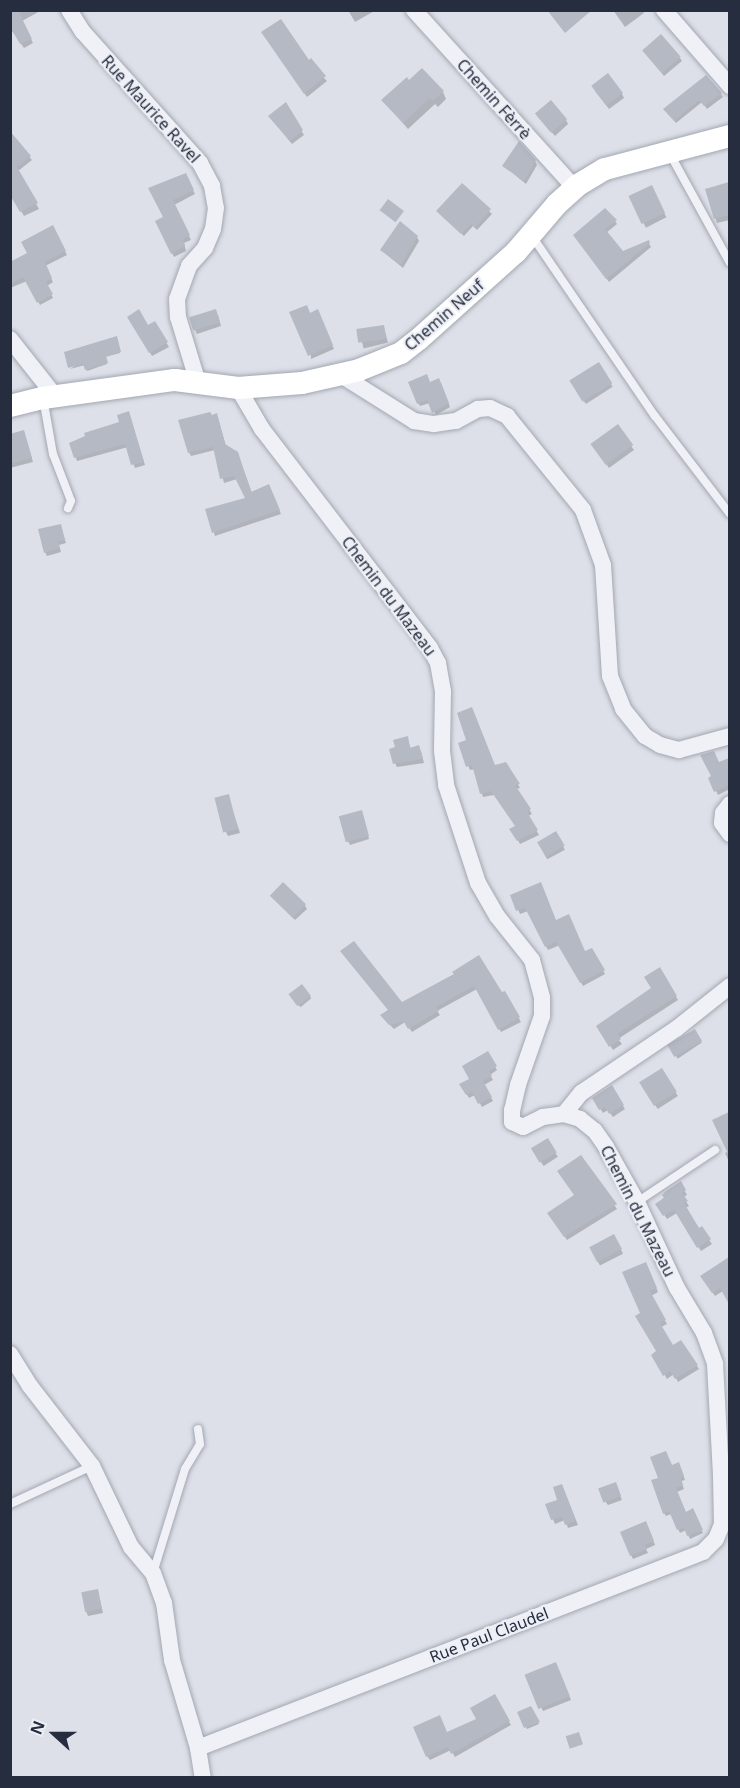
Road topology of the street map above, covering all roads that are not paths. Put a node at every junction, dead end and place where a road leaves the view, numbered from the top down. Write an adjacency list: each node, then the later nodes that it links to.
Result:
1 (69, 10): 12 (street, Rue Maurice Ravel)
2 (414, 10): 7 (street, Chemin Fèrrè)
3 (664, 10): 4 (street)
4 (729, 86)
5 (729, 136): 6 (main road, Chemin Neuf)
6 (669, 154): 7 (main road, Chemin Neuf); 9 (lane)
7 (575, 188): 8 (main road, Chemin Neuf)
8 (531, 235): 11 (main road, Chemin Neuf); 17 (lane)
9 (729, 263)
10 (10, 339): 14 (street)
11 (341, 375): 13 (main road, Chemin Neuf); 18 (street)
12 (198, 383): 13 (main road, Chemin Neuf); 14 (main road, Chemin Neuf)
13 (238, 388): 22 (street, Chemin du Mazeau)
14 (48, 397): 15 (main road, Chemin Neuf); 16 (lane)
15 (10, 406)
16 (68, 508)
17 (729, 514)
18 (729, 736)
19 (729, 804): 20 (street)
20 (729, 834)
21 (729, 986): 22 (street)
22 (564, 1114): 24 (street, Chemin du Mazeau)
23 (715, 1150): 24 (lane)
24 (637, 1202): 28 (street, Chemin du Mazeau)
25 (13, 1363): 27 (street)
26 (198, 1429): 30 (lane)
27 (92, 1466): 29 (lane); 30 (street)
28 (725, 1475): 31 (street, Rue Paul Claudel)
29 (10, 1504)
30 (153, 1573): 31 (street)
31 (198, 1748): 32 (street)
32 (203, 1778)

